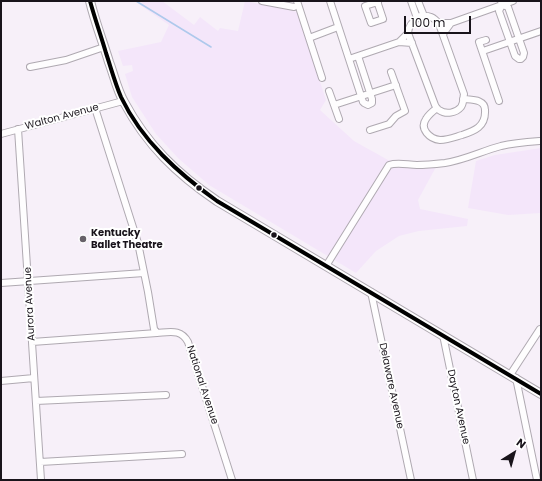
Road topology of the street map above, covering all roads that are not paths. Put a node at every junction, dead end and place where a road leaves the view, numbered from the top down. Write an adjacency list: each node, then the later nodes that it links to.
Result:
1 (90, 1): 21 (main road)
2 (262, 1): 8 (street)
3 (330, 1): 12 (street)
4 (411, 1): 10 (street)
5 (418, 1): 9 (street)
6 (513, 1): 7 (street)
7 (501, 3): 11 (street); 17 (street); 20 (street)
8 (295, 4): 15 (street)
9 (424, 16): 10 (street); 13 (street)
10 (417, 18): 16 (street)
11 (451, 23): 13 (street); 13 (street)
12 (338, 27): 15 (street); 24 (street)
13 (440, 28): 32 (street)
14 (541, 31): 17 (street)
15 (309, 38): 27 (street)
16 (410, 38): 19 (street); 19 (street); 37 (street)
17 (519, 39): 20 (street); 20 (street)
18 (486, 40): 22 (street)
19 (398, 42): 23 (street)
20 (510, 42): 22 (street)
21 (104, 47): 25 (street); 33 (main road)
22 (483, 51): 34 (street)
23 (358, 56): 24 (street); 30 (street)
24 (349, 59): 31 (street)
25 (30, 67)
26 (391, 72): 28 (street)
27 (322, 78)
28 (396, 85): 30 (street); 40 (street)
29 (329, 91): 35 (street)
30 (370, 93): 31 (street); 31 (street)
31 (361, 96): 35 (street)
32 (463, 99): 37 (street); 37 (street)
33 (123, 101): 36 (street, Walton Avenue); 43 (main road)
34 (499, 101)
35 (334, 105): 38 (street)
36 (95, 108): 39 (street, Walton Avenue); 44 (street)
37 (437, 108)
38 (339, 119)
39 (18, 128): 41 (street, Walton Avenue); 45 (street, Aurora Avenue)
40 (370, 130)
41 (1, 134)
42 (541, 141): 43 (street)
43 (326, 266): 47 (main road)
44 (144, 273): 45 (street); 49 (street)
45 (29, 281): 46 (street); 51 (street, Aurora Avenue)
46 (1, 283)
47 (371, 292): 50 (main road); 62 (street, Delaware Avenue)
48 (540, 329): 52 (street)
49 (157, 333): 51 (street); 61 (street, National Avenue)
50 (443, 335): 52 (main road); 63 (street, Dayton Avenue)
51 (32, 342): 53 (street, Aurora Avenue)
52 (513, 377): 55 (main road); 64 (street)
53 (34, 378): 54 (street); 57 (street, Aurora Avenue)
54 (1, 381)
55 (541, 394)
56 (166, 395): 57 (street)
57 (36, 402): 59 (street, Aurora Avenue)
58 (182, 454): 59 (street)
59 (40, 462): 60 (street, Aurora Avenue)
60 (42, 480)
61 (232, 480)
62 (410, 480)
63 (473, 480)
64 (536, 480)

